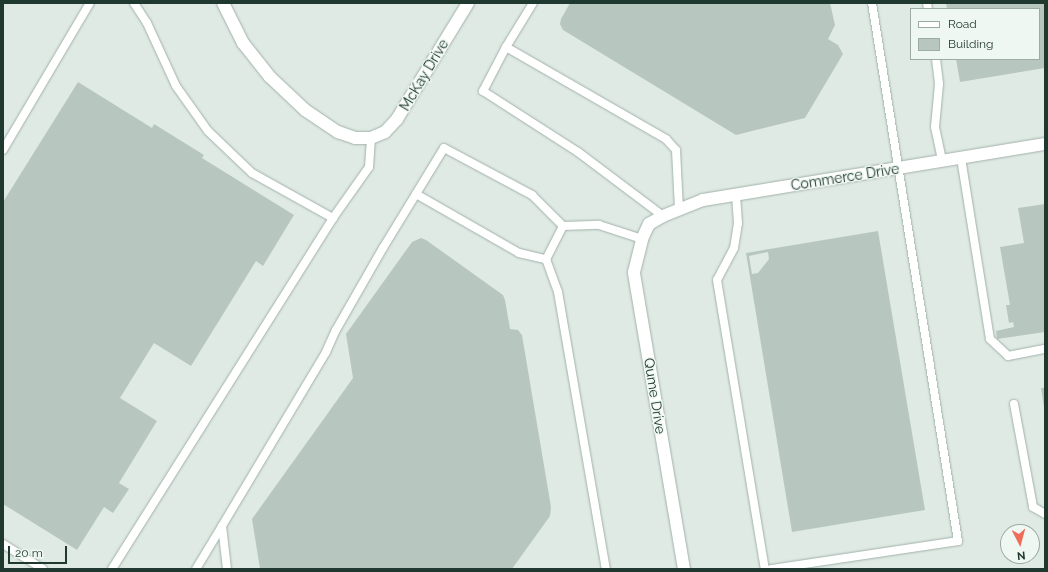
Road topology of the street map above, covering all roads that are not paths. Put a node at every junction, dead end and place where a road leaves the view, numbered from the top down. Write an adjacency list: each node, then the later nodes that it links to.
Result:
1 (90, 3): 11 (lane)
2 (134, 3): 19 (lane)
3 (223, 3): 9 (street)
4 (468, 3): 9 (street, McKay Drive)
5 (533, 3): 7 (lane)
6 (872, 3): 14 (lane)
7 (506, 46): 17 (lane); 18 (lane)
8 (936, 60): 13 (lane)
9 (371, 138): 19 (lane)
10 (1045, 144): 12 (street, Commerce Drive)
11 (3, 150)
12 (961, 158): 13 (street, Commerce Drive); 24 (lane)
13 (942, 161): 14 (street, Commerce Drive)
14 (899, 169): 16 (street, Commerce Drive); 36 (lane)
15 (416, 194): 21 (lane); 23 (lane); 27 (lane)
16 (736, 195): 17 (street, Commerce Drive); 35 (lane)
17 (679, 209): 18 (street, Commerce Drive)
18 (663, 216): 20 (street, Commerce Drive)
19 (333, 218): 30 (lane)
20 (649, 224): 22 (street, Qume Drive)
21 (563, 226): 22 (lane); 23 (lane)
22 (642, 239): 34 (street, Qume Drive)
23 (546, 259): 33 (lane)
24 (1045, 349)
25 (1014, 404): 26 (lane)
26 (1045, 514)
27 (222, 526): 31 (lane); 32 (lane)
28 (3, 544): 29 (lane)
29 (43, 569)
30 (112, 569)
31 (196, 569)
32 (227, 569)
33 (606, 569)
34 (684, 569)
35 (765, 569)
36 (771, 569)

